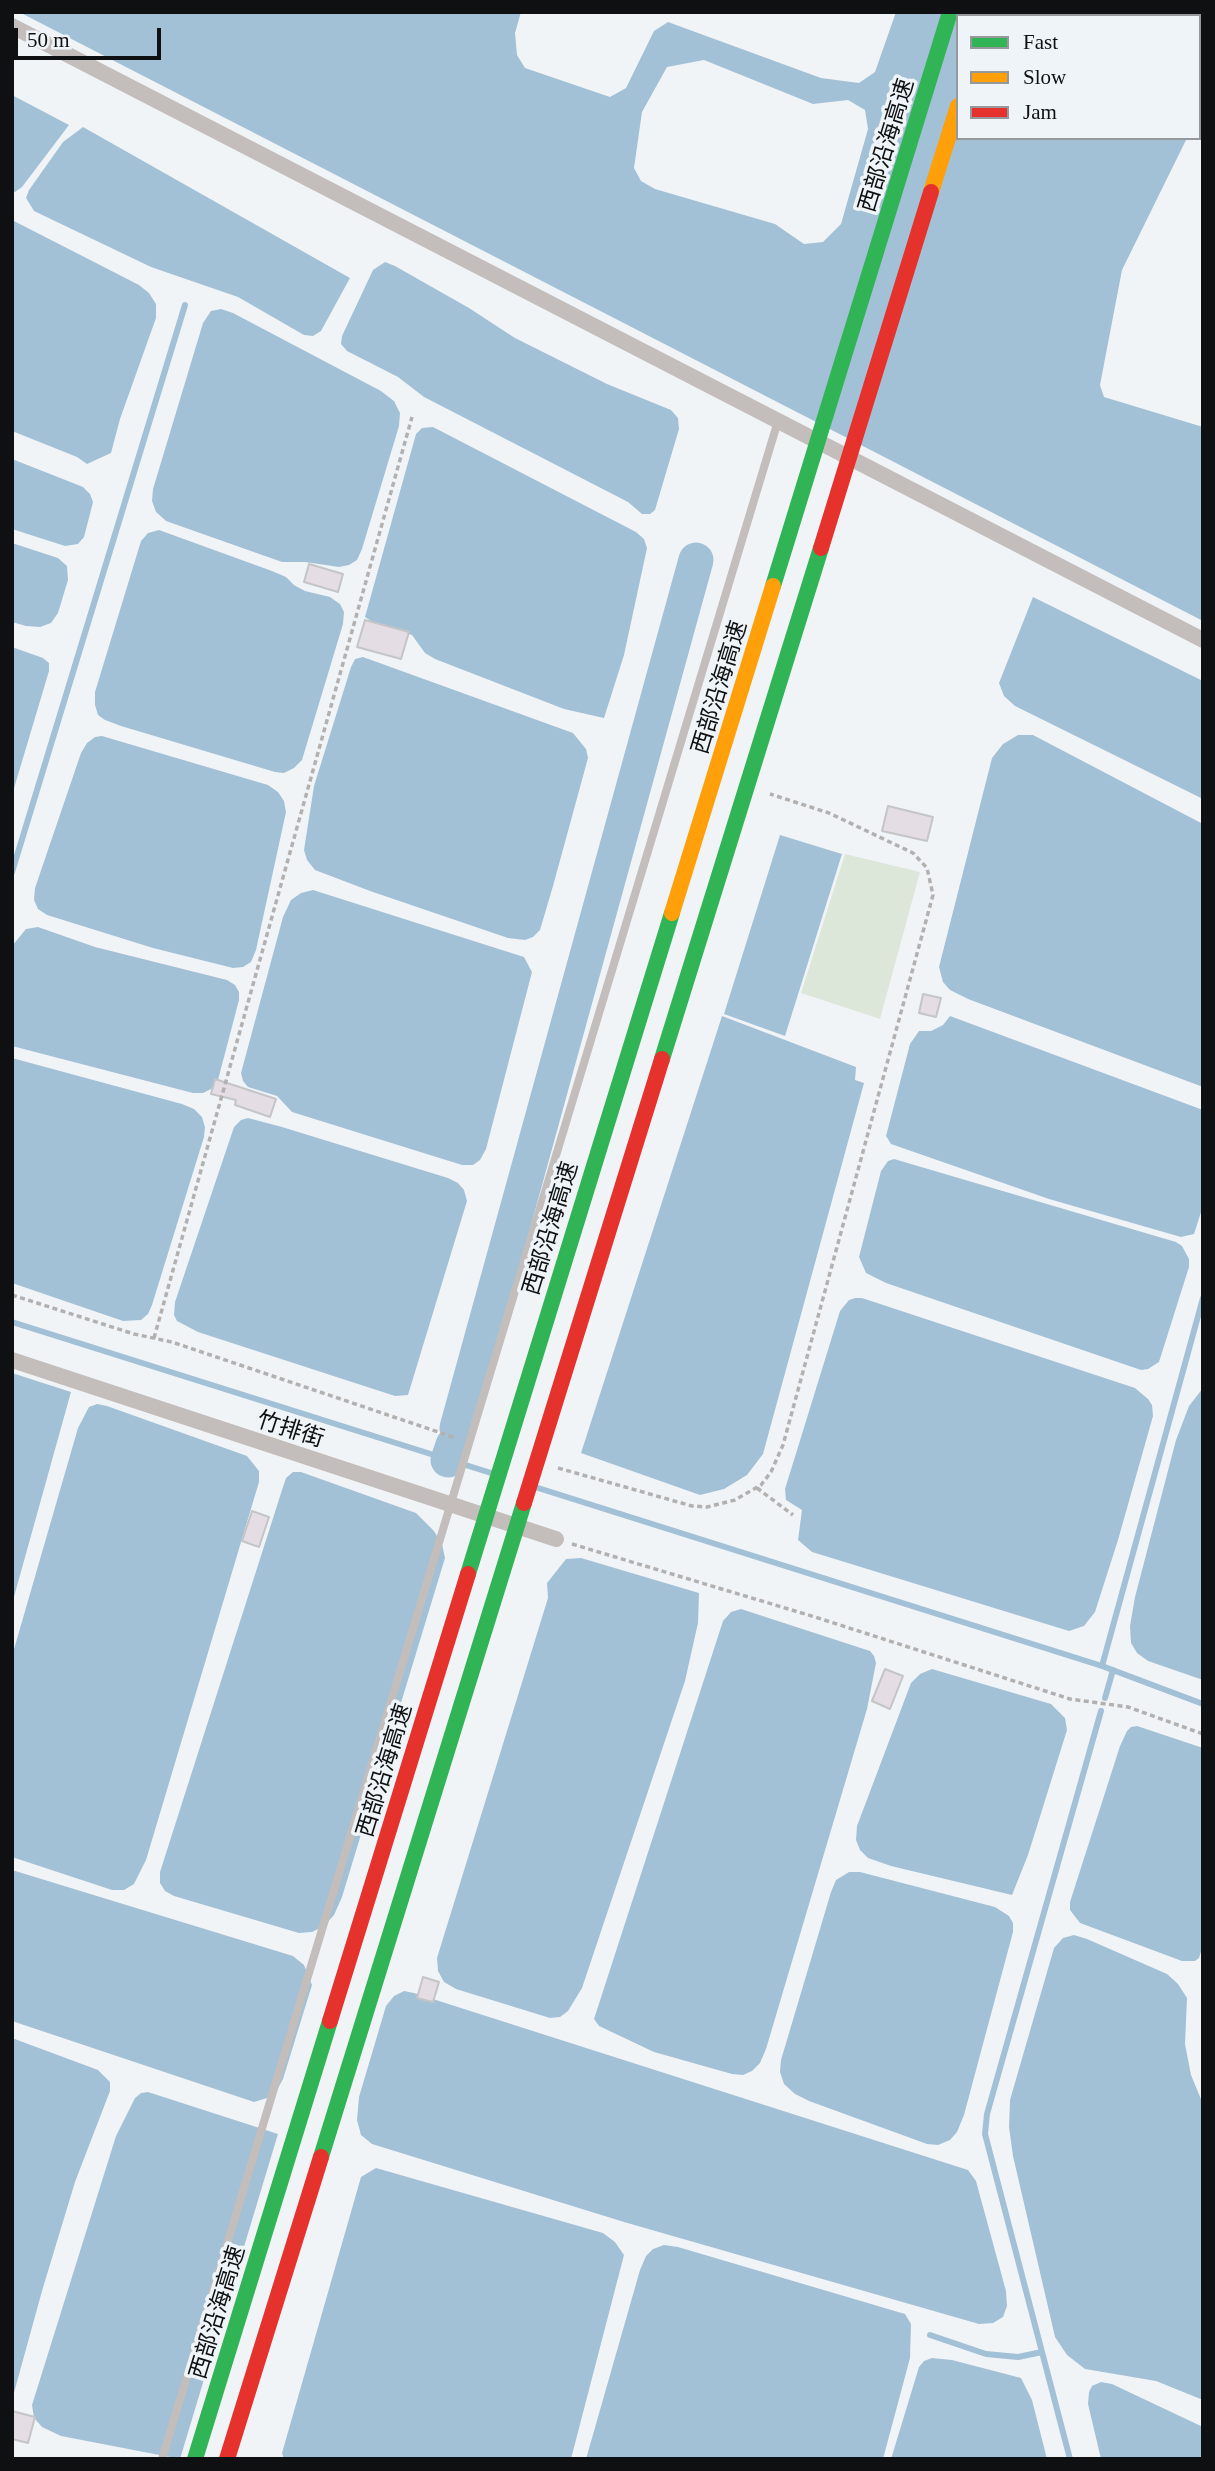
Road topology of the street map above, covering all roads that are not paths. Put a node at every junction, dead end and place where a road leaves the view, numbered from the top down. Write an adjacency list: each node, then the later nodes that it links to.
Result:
1 (950, 12): 10 (highway, 西部沿海高速)
2 (12, 26): 4 (street)
3 (956, 112): 11 (highway)
4 (778, 421): 5 (street); 7 (lane)
5 (1203, 640)
6 (12, 1360): 7 (street, 竹排街)
7 (450, 1504): 8 (street, 竹排街); 9 (lane)
8 (556, 1539)
9 (162, 2459)
10 (195, 2459)
11 (227, 2459)

